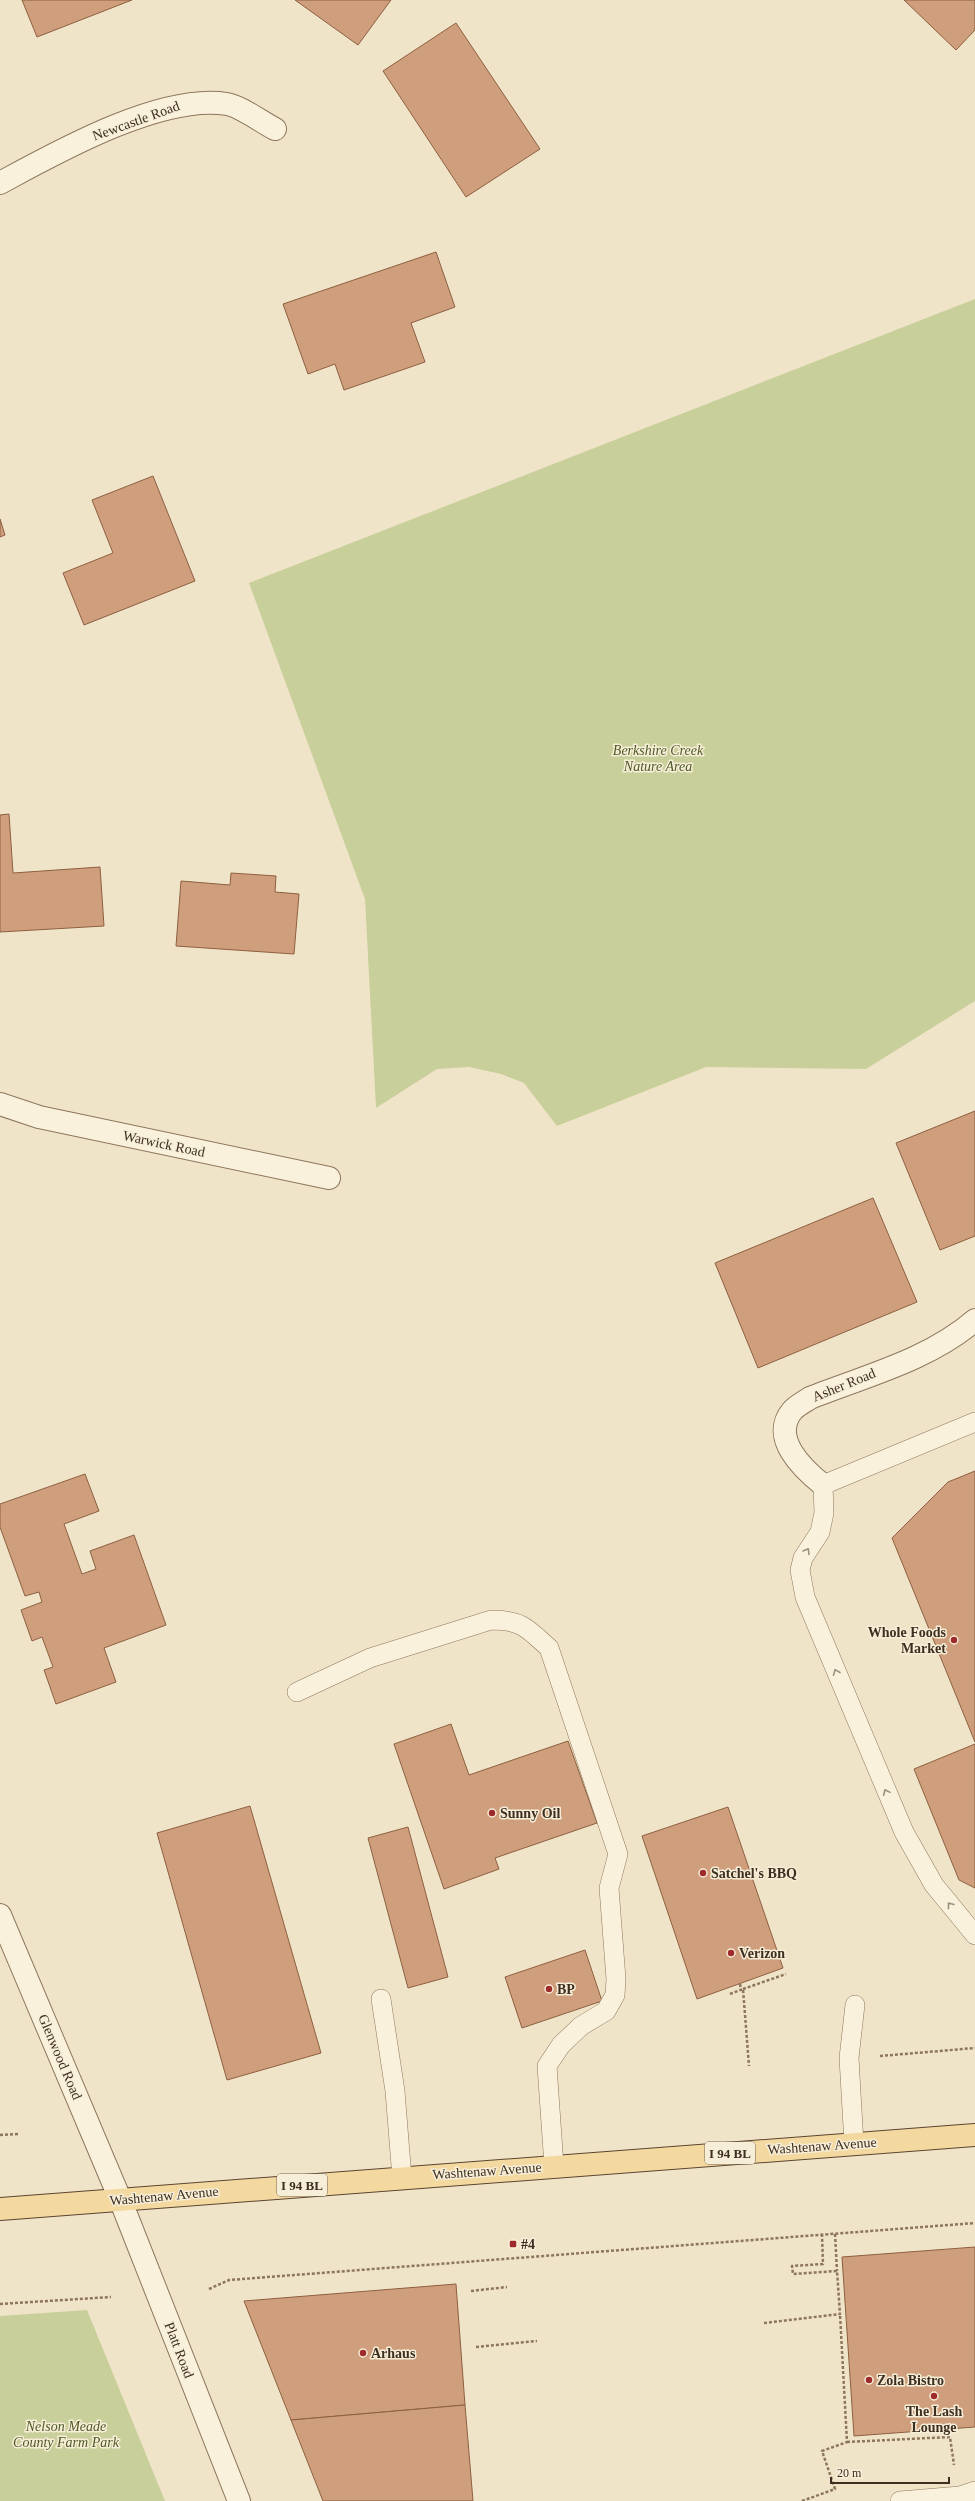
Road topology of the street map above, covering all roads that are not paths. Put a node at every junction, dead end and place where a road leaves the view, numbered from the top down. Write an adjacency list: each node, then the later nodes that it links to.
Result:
1 (276, 130): 2 (street, Newcastle Road)
2 (0, 183)
3 (0, 1104): 4 (street, Warwick Road)
4 (329, 1178)
5 (975, 1320): 7 (street, Asher Road)
6 (975, 1422): 7 (lane)
7 (823, 1485): 10 (lane, one-way to 7)
8 (297, 1692): 15 (lane)
9 (0, 1914): 17 (street, Glenwood Road)
10 (975, 1935)
11 (381, 1999): 16 (lane)
12 (855, 2005): 14 (lane)
13 (975, 2135): 14 (main road, Washtenaw Avenue / I 94 BL)
14 (854, 2144): 15 (main road, Washtenaw Avenue / I 94 BL)
15 (554, 2166): 16 (main road, Washtenaw Avenue / I 94 BL)
16 (402, 2178): 17 (main road, Washtenaw Avenue / I 94 BL)
17 (120, 2199): 18 (main road, Washtenaw Avenue / I 94 BL); 20 (street, Platt Road)
18 (0, 2210)
19 (967, 2494): 21 (lane)
20 (239, 2501)
21 (900, 2501)

